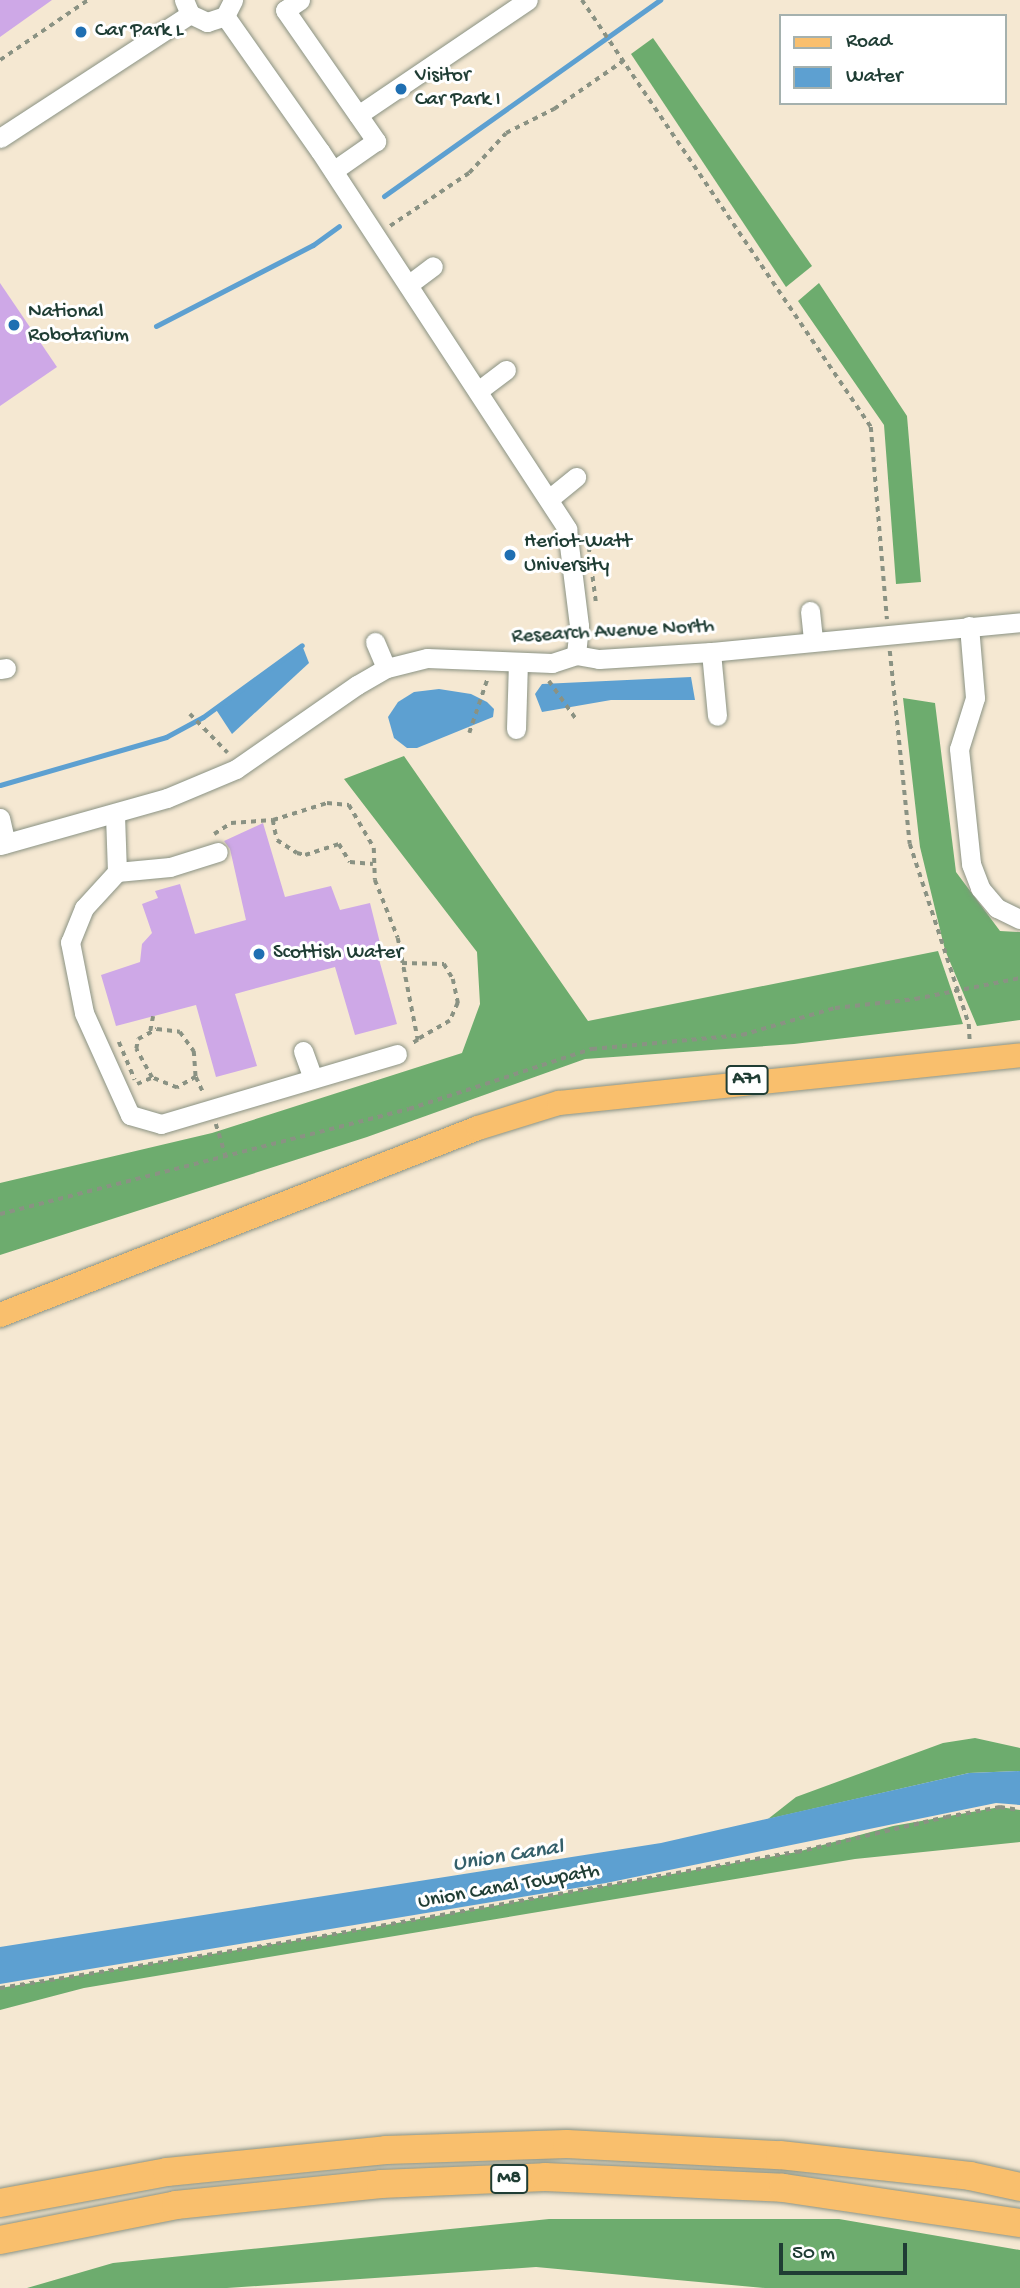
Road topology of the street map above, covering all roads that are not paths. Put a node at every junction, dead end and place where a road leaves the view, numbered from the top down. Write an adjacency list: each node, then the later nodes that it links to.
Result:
1 (300, 0): 5 (street)
2 (528, 0): 5 (street)
3 (187, 7): 4 (street); 6 (street)
4 (229, 8): 7 (street)
5 (358, 115): 7 (street)
6 (0, 138)
7 (333, 171): 9 (street)
8 (433, 266): 9 (street)
9 (408, 285): 11 (street)
10 (506, 370): 11 (street)
11 (478, 391): 13 (street)
12 (576, 477): 13 (street)
13 (549, 499): 20 (street)
14 (810, 611): 17 (street)
15 (1020, 622): 16 (street, Research Avenue North)
16 (969, 626): 17 (street, Research Avenue North); 30 (street)
17 (813, 640): 19 (street, Research Avenue North)
18 (375, 642): 22 (street)
19 (711, 652): 20 (street, Research Avenue North); 23 (street)
20 (576, 655): 21 (street, Research Avenue North)
21 (518, 663): 22 (street, Research Avenue North); 24 (street)
22 (386, 668): 25 (street, Research Avenue North)
23 (717, 716)
24 (516, 729)
25 (115, 815): 27 (street, Research Avenue North); 29 (street)
26 (0, 818): 27 (street)
27 (3, 844)
28 (218, 852): 29 (street)
29 (117, 872): 34 (street)
30 (1020, 919)
31 (303, 1051): 34 (street)
32 (397, 1054): 34 (street)
33 (1020, 1055): 35 (main road, A71)
34 (313, 1078)
35 (0, 1315)
36 (1020, 2187): 37 (highway, M8)
37 (0, 2203)
38 (1020, 2222): 39 (highway, M8)
39 (0, 2240)

